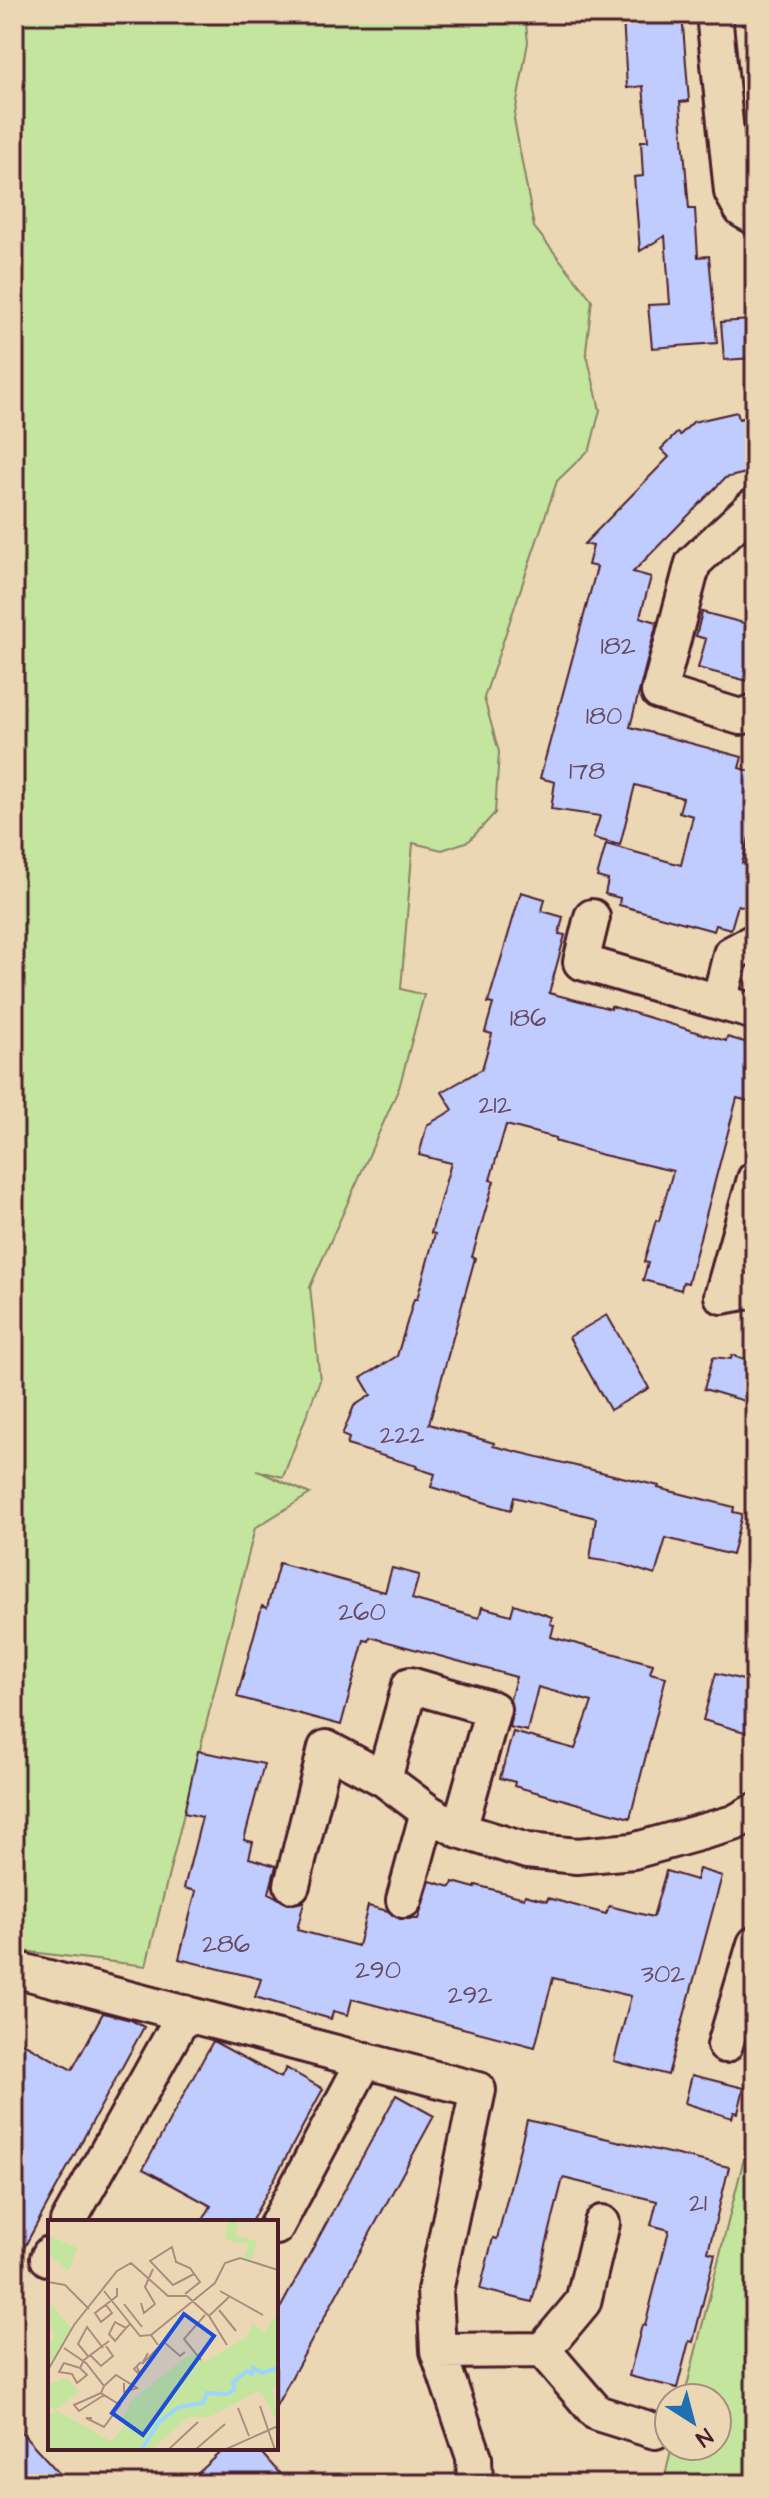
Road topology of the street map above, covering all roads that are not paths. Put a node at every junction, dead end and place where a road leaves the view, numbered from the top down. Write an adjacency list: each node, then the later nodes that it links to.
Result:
1 (714, 14): 2 (street)
2 (755, 217)
3 (755, 505): 4 (street)
4 (755, 712)
5 (592, 917): 7 (street)
6 (755, 941): 7 (street)
7 (719, 1002): 8 (street)
8 (755, 1012)
9 (755, 1179): 10 (street)
10 (755, 1290)
11 (384, 1779): 13 (street); 14 (street); 15 (street)
12 (755, 1811): 14 (street)
13 (428, 1812): 14 (street); 16 (street)
14 (459, 1830)
15 (292, 1885)
16 (404, 1900)
17 (755, 1944): 20 (street)
18 (14, 1969): 19 (street)
19 (185, 2013): 21 (street); 22 (street)
20 (725, 2045)
21 (365, 2060): 23 (street); 26 (street)
22 (69, 2220)
23 (278, 2223)
24 (602, 2223): 25 (street)
25 (543, 2350): 26 (street); 27 (street)
26 (438, 2351): 28 (street)
27 (653, 2430)
28 (475, 2484)

